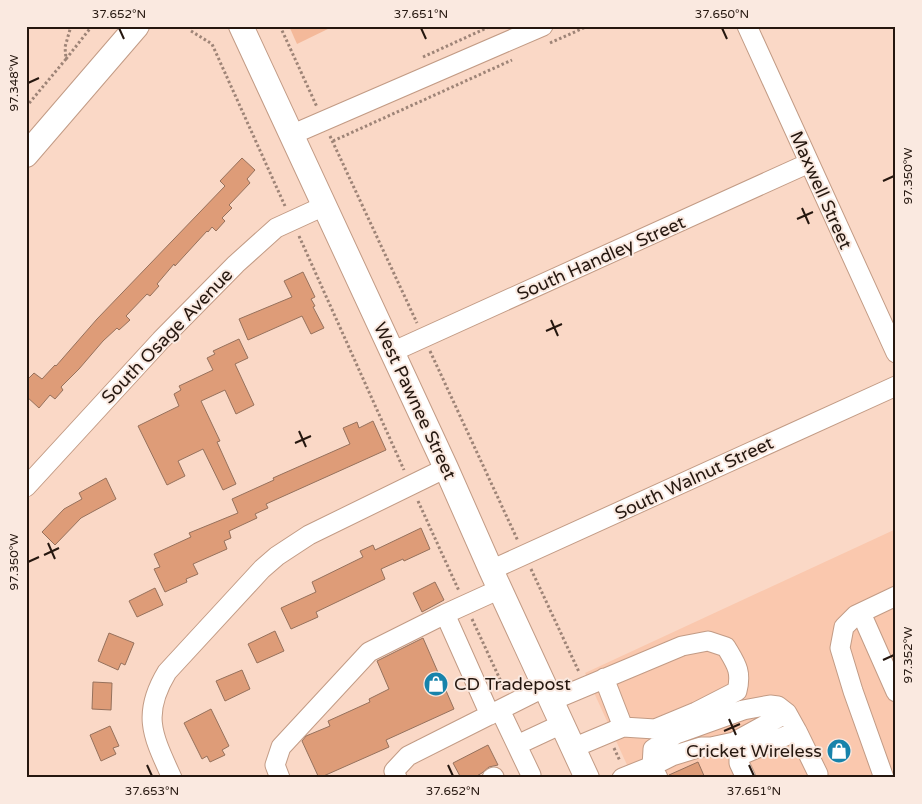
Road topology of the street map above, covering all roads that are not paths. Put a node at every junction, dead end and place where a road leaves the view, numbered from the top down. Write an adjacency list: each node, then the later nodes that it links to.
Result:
1 (137, 26): 6 (main road)
2 (241, 26): 5 (main road, West Pawnee Street)
3 (747, 26): 7 (street, Maxwell Street)
4 (538, 32): 5 (street)
5 (291, 135): 8 (main road, West Pawnee Street)
6 (26, 155)
7 (809, 163): 9 (street, South Handley Street); 10 (street, Maxwell Street)
8 (324, 206): 9 (main road, West Pawnee Street); 13 (street, South Osage Avenue)
9 (392, 352): 12 (main road, West Pawnee Street)
10 (896, 354)
11 (896, 386): 14 (street, South Walnut Street)
12 (446, 468): 14 (main road, West Pawnee Street); 32 (street)
13 (26, 487)
14 (496, 579): 17 (street, South Walnut Street); 20 (main road, West Pawnee Street)
15 (896, 596): 16 (street)
16 (861, 612): 19 (street); 37 (street)
17 (444, 614): 21 (street); 33 (street, South Walnut Street)
18 (604, 678): 20 (street); 25 (street); 25 (street)
19 (896, 692)
20 (548, 694): 21 (street); 23 (main road, West Pawnee Street)
21 (500, 709): 26 (street); 34 (street)
22 (787, 713): 24 (street); 28 (street); 28 (street)
23 (562, 724): 26 (street); 27 (main road, West Pawnee Street)
24 (797, 730): 31 (street); 36 (street)
25 (615, 731): 27 (street)
26 (517, 746): 29 (street)
27 (573, 748): 35 (main road, West Pawnee Street)
28 (655, 772): 30 (street)
29 (531, 775)
30 (624, 777)
31 (816, 777)
32 (172, 778)
33 (280, 778)
34 (397, 778)
35 (587, 778)
36 (746, 778)
37 (884, 778)

